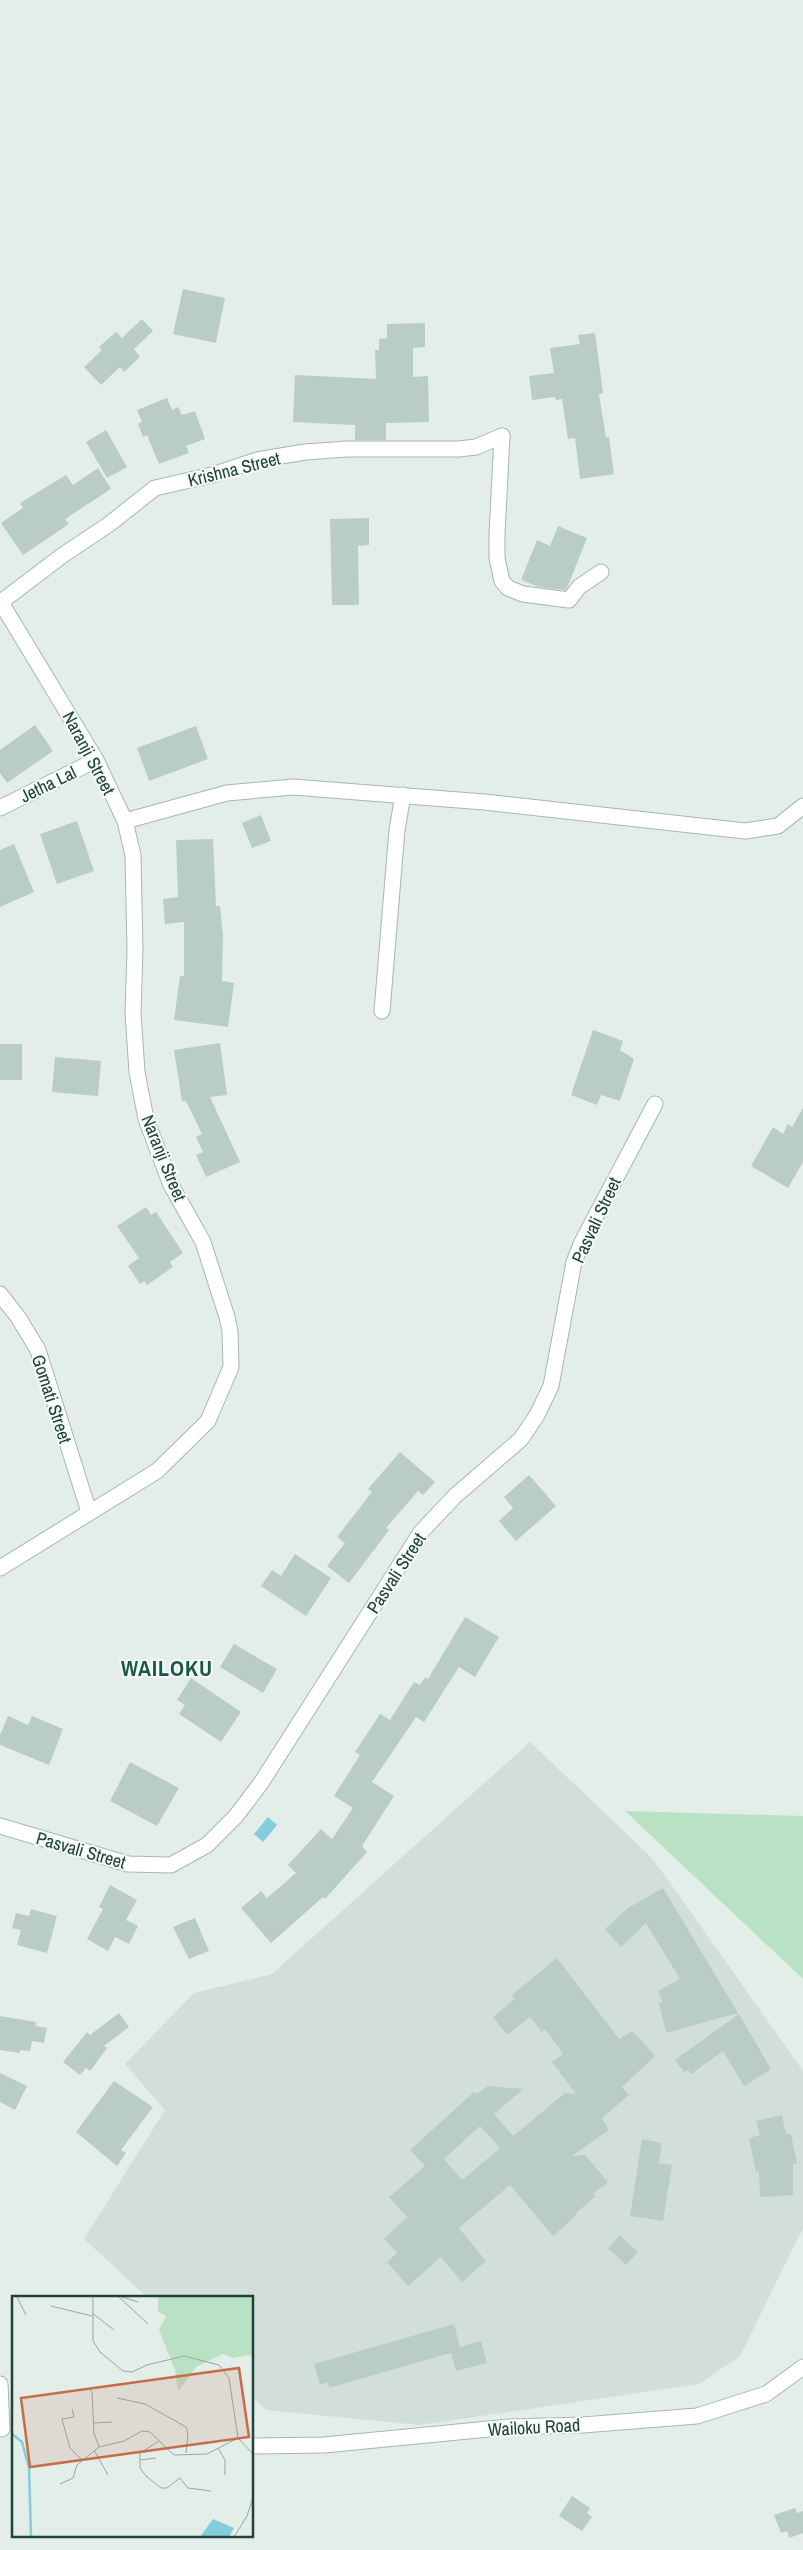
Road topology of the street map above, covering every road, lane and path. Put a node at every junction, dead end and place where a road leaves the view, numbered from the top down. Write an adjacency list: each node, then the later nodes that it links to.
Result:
1 (600, 572): 2 (street, Krishna Street)
2 (0, 601): 3 (street, Naranji Street)
3 (96, 760): 6 (street, Jetha Lal); 7 (street, Naranji Street)
4 (403, 795): 5 (street); 7 (street); 8 (street)
5 (803, 806)
6 (0, 808)
7 (125, 821): 11 (street, Naranji Street)
8 (382, 1011)
9 (655, 1104): 13 (street, Pasvali Street)
10 (0, 1294): 11 (street, Gomati Street)
11 (88, 1512): 12 (street, Naranji Street)
12 (0, 1568)
13 (0, 1826)
14 (803, 2367): 17 (street, Wailoku Road)
15 (0, 2384): 16 (street)
16 (5, 2430)
17 (254, 2446)

